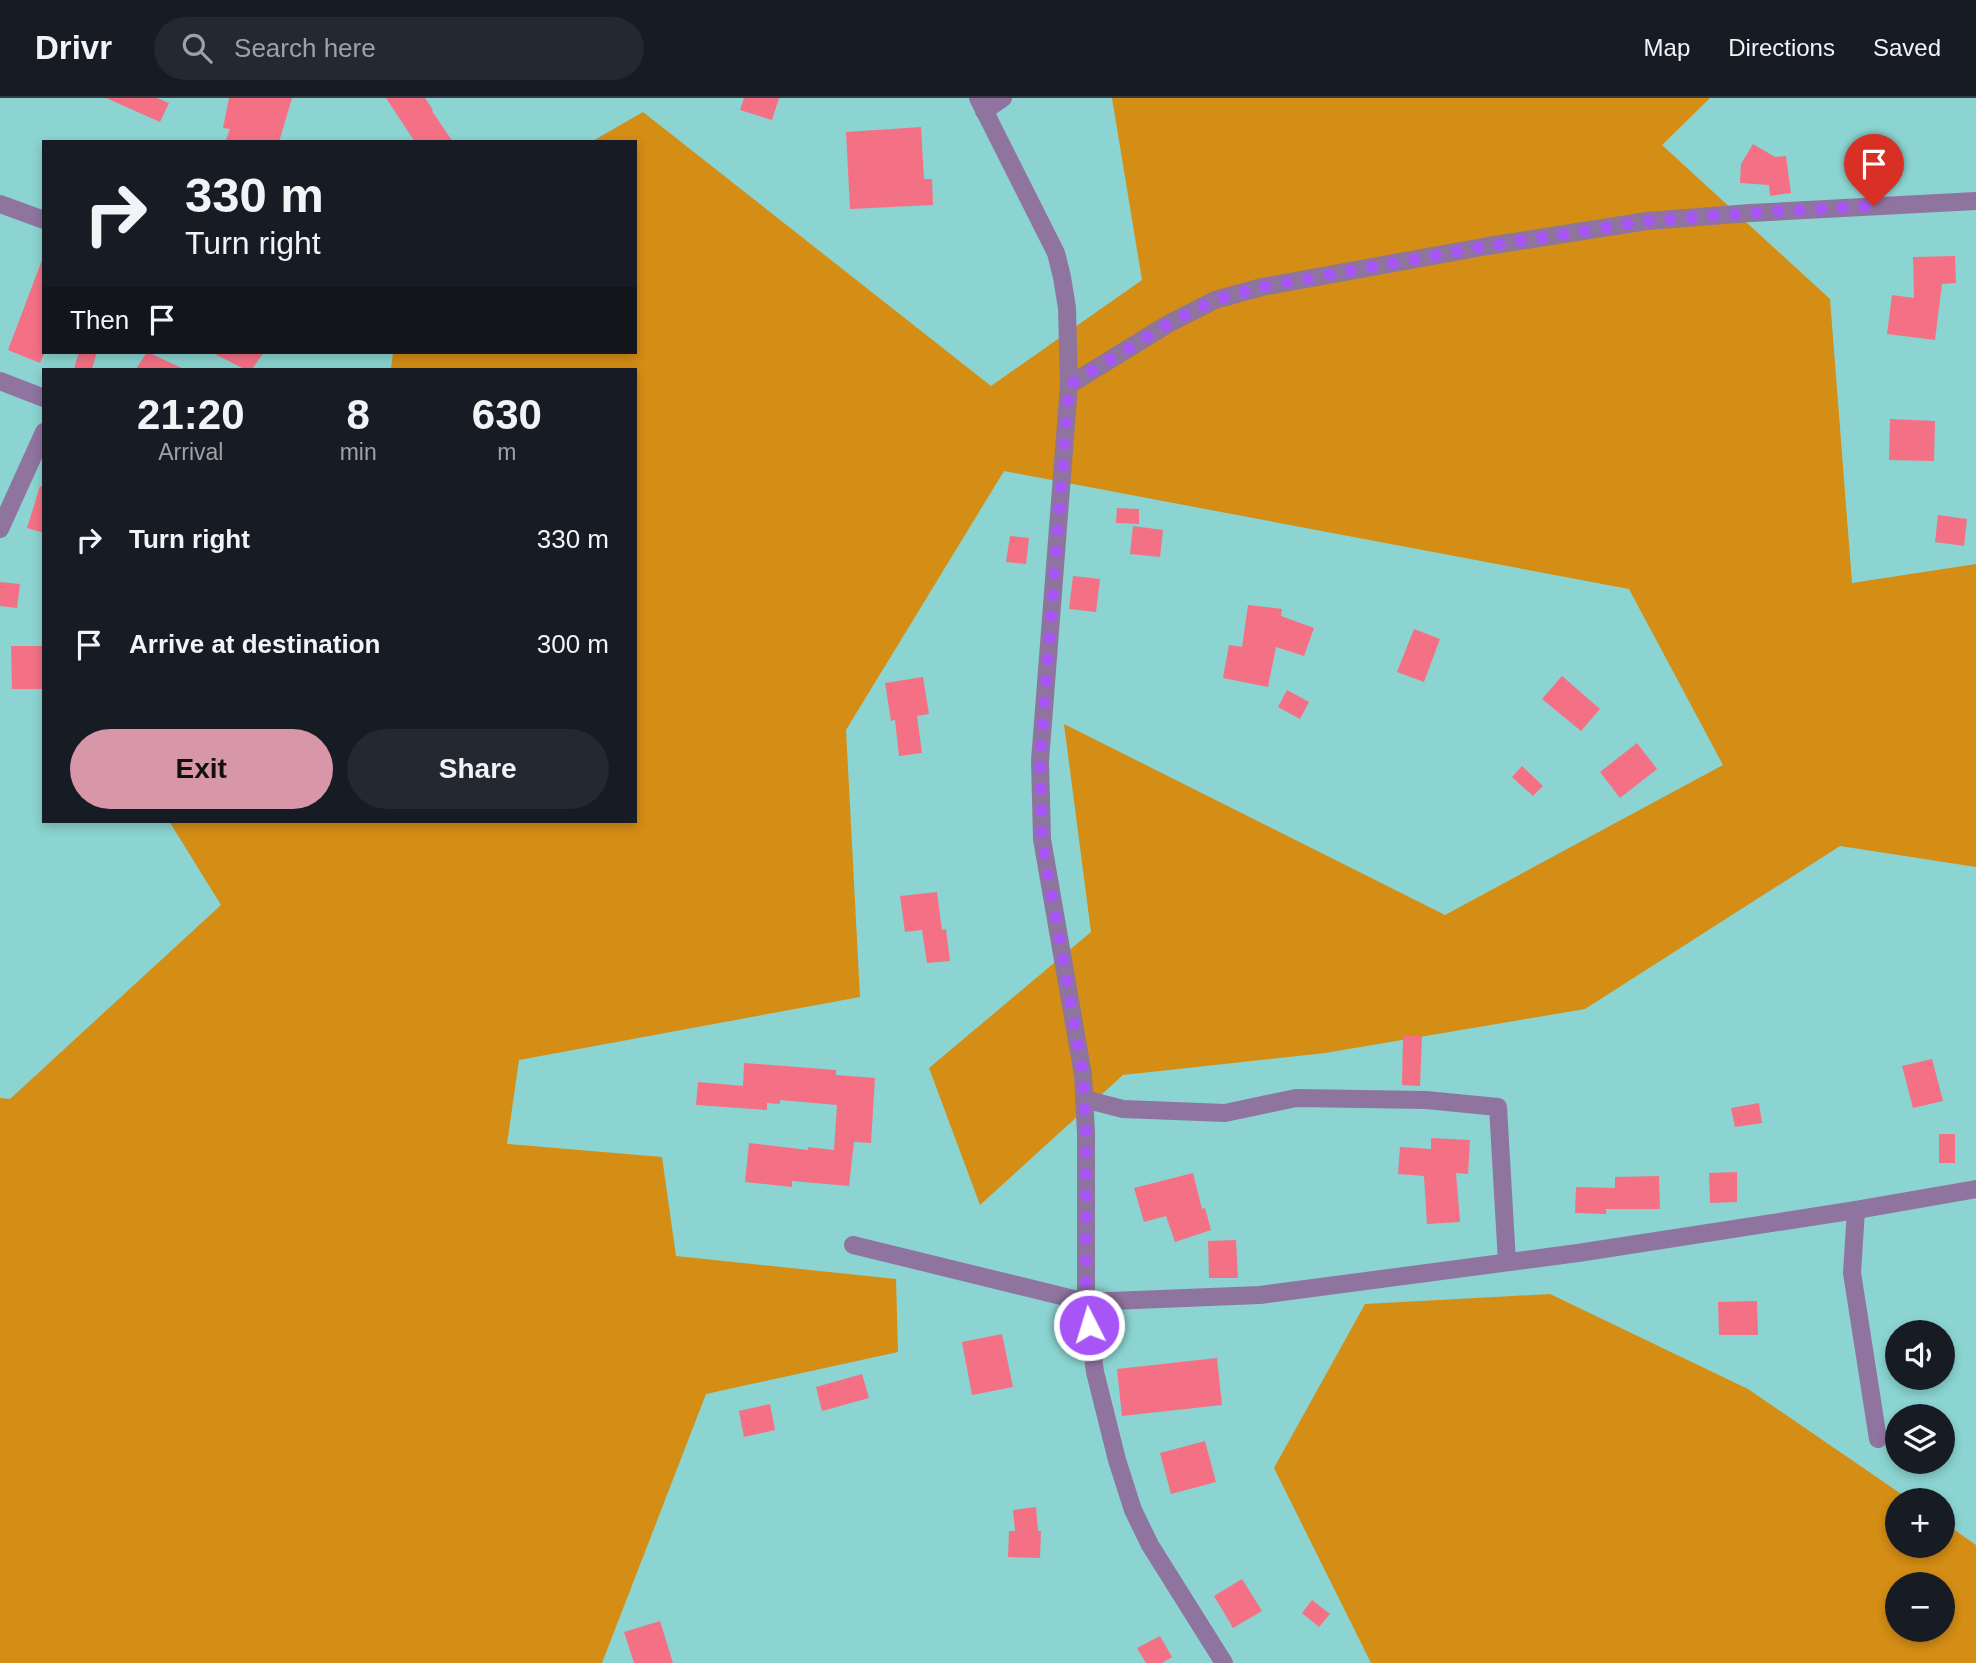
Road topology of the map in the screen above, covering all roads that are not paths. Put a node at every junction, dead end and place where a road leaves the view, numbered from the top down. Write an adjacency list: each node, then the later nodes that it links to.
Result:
1 (1003, 98): 2 (street)
2 (981, 105): 7 (street)
3 (1976, 201): 7 (street)
4 (0, 204): 5 (street)
5 (42, 219)
6 (0, 381): 8 (street)
7 (1069, 385): 11 (street)
8 (42, 397)
9 (42, 436): 10 (street)
10 (0, 529)
11 (1084, 1099): 15 (street); 16 (street)
12 (1976, 1189): 13 (street)
13 (1856, 1210): 15 (street); 17 (street)
14 (853, 1245): 16 (street)
15 (1507, 1262): 16 (street)
16 (1086, 1302): 18 (street)
17 (1878, 1439)
18 (1224, 1663)

